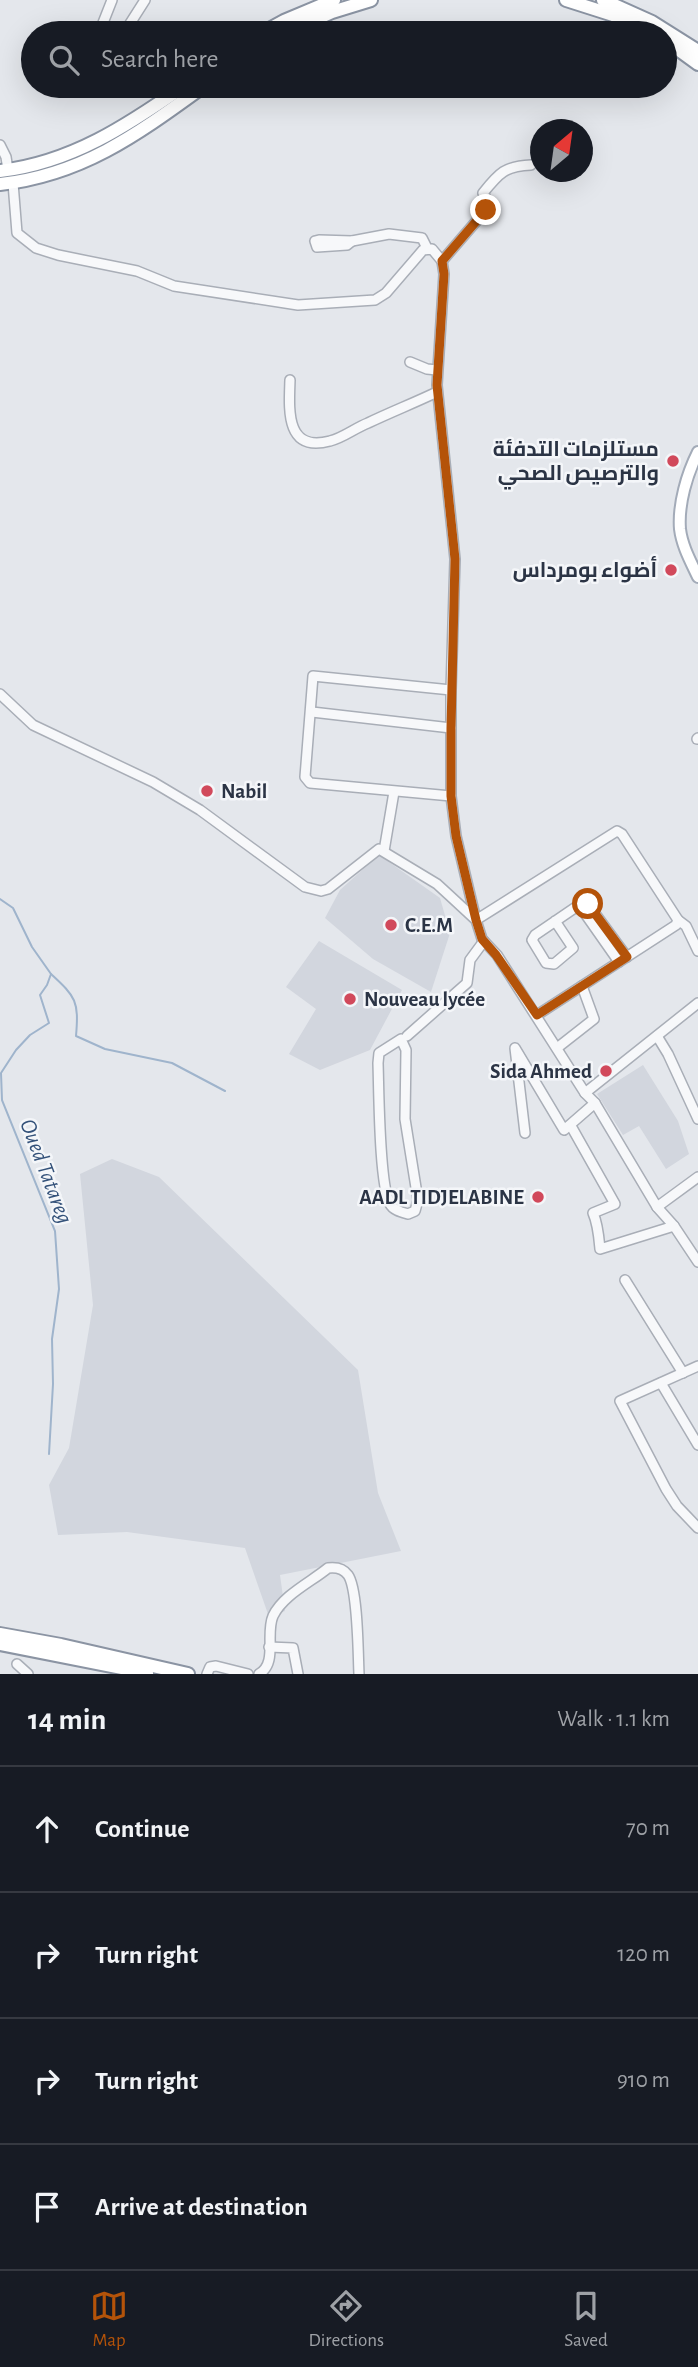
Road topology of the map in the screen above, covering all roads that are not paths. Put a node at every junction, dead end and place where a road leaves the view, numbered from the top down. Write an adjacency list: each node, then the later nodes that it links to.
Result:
1 (112, 0): 7 (street)
2 (145, 0): 8 (street)
3 (334, 0): 9 (highway)
4 (371, 0): 10 (highway)
5 (566, 0): 11 (highway)
6 (603, 0): 12 (highway)
7 (104, 21)
8 (132, 21)
9 (284, 21)
10 (312, 21)
11 (627, 21)
12 (650, 21)
13 (677, 38): 15 (highway)
14 (677, 49): 16 (highway)
15 (698, 51)
16 (698, 64)
17 (167, 98): 21 (highway)
18 (187, 98): 21 (highway)
19 (0, 145): 21 (street)
20 (530, 164): 24 (street)
21 (5, 177): 23 (street)
22 (352, 242): 23 (street)
23 (427, 248): 24 (street)
24 (442, 261): 26 (street)
25 (410, 362): 26 (street)
26 (438, 370): 28 (street)
27 (290, 380): 28 (street)
28 (437, 392): 31 (street)
29 (698, 453): 30 (main road)
30 (698, 577)
31 (451, 690): 33 (street); 34 (street)
32 (0, 694): 37 (street)
33 (312, 712): 34 (street); 35 (street)
34 (451, 728): 36 (street)
35 (394, 792): 36 (street); 37 (street)
36 (451, 796): 38 (street)
37 (384, 851): 38 (street)
38 (476, 920): 39 (street); 41 (street)
39 (678, 920): 42 (street); 43 (street)
40 (555, 921): 40 (street); 43 (street)
41 (484, 941): 46 (street); 48 (street)
42 (698, 951)
43 (623, 959): 44 (street)
44 (582, 986): 46 (street); 49 (street)
45 (698, 1003): 47 (street)
46 (537, 1015): 49 (street)
47 (657, 1036): 50 (street); 52 (street)
48 (404, 1038): 48 (street)
49 (557, 1048): 50 (street)
50 (585, 1093): 51 (street)
51 (595, 1103): 53 (street); 56 (street)
52 (698, 1119)
53 (571, 1126): 54 (street); 57 (street)
54 (525, 1133)
55 (698, 1177): 56 (street)
56 (657, 1207): 57 (street)
57 (674, 1226): 58 (street)
58 (698, 1262)
59 (625, 1280): 61 (street)
60 (698, 1366): 61 (street)
61 (683, 1373): 62 (street)
62 (661, 1383): 63 (street); 64 (street)
63 (698, 1445)
64 (698, 1528)
65 (0, 1634): 71 (highway)
66 (0, 1644): 70 (highway)
67 (270, 1647): 74 (street); 75 (street); 76 (street)
68 (17, 1664): 69 (street)
69 (28, 1674)
70 (153, 1674)
71 (188, 1674)
72 (207, 1674): 73 (street)
73 (248, 1674)
74 (259, 1674)
75 (298, 1674)
76 (359, 1674)

